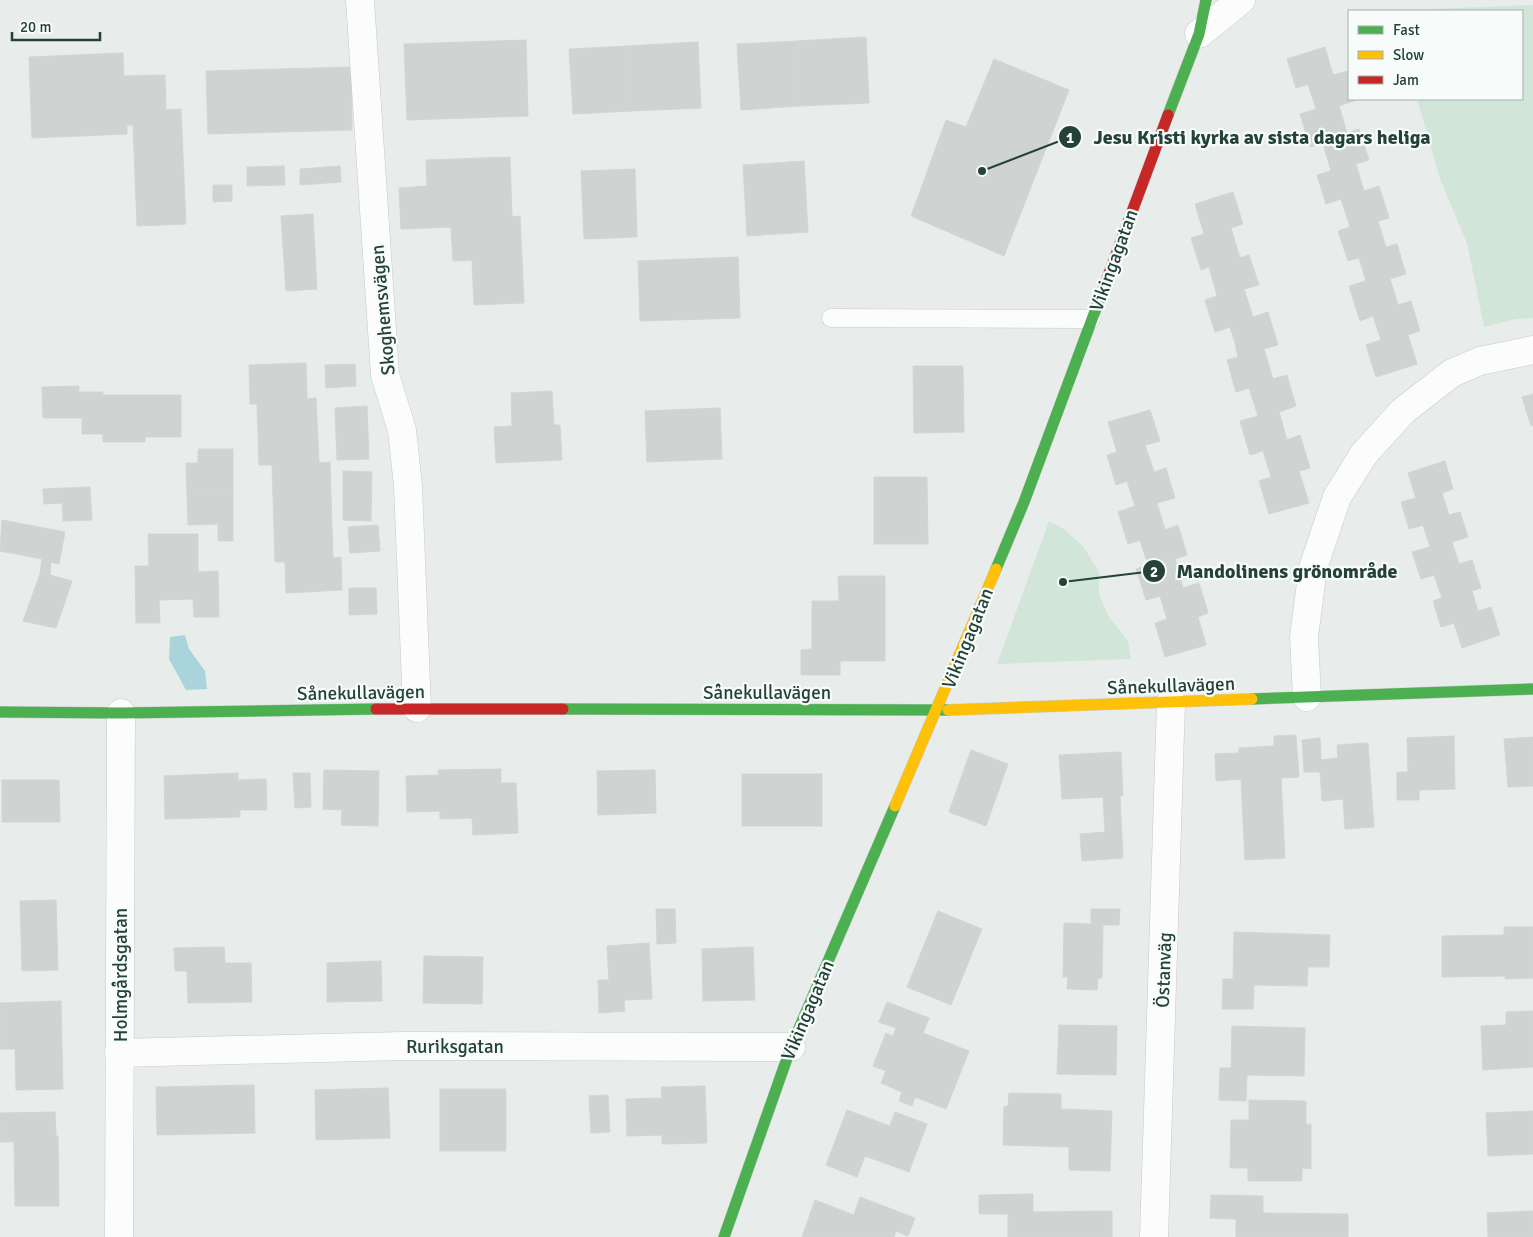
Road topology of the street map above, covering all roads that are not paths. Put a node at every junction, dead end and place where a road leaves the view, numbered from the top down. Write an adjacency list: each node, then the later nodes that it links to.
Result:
1 (360, 0): 11 (street, Skoghemsvägen)
2 (1206, 0): 4 (street, Vikingagatan)
3 (1241, 0): 4 (street)
4 (1199, 34): 6 (street, Vikingagatan)
5 (831, 318): 6 (lane)
6 (1091, 319): 12 (street, Vikingagatan)
7 (1533, 350): 9 (street)
8 (1533, 689): 9 (street, Sånekullavägen)
9 (1307, 697): 10 (street, Sånekullavägen)
10 (1171, 702): 12 (street, Sånekullavägen); 19 (street, Östanväg)
11 (417, 708): 12 (street, Sånekullavägen); 14 (street, Sånekullavägen)
12 (937, 710): 15 (street, Vikingagatan)
13 (0, 712): 14 (street, Sånekullavägen)
14 (121, 713): 16 (street, Holmgårdsgatan)
15 (790, 1047): 16 (street, Ruriksgatan); 18 (street, Vikingagatan)
16 (119, 1053): 17 (street, Holmgårdsgatan)
17 (119, 1237)
18 (724, 1237)
19 (1154, 1237)

